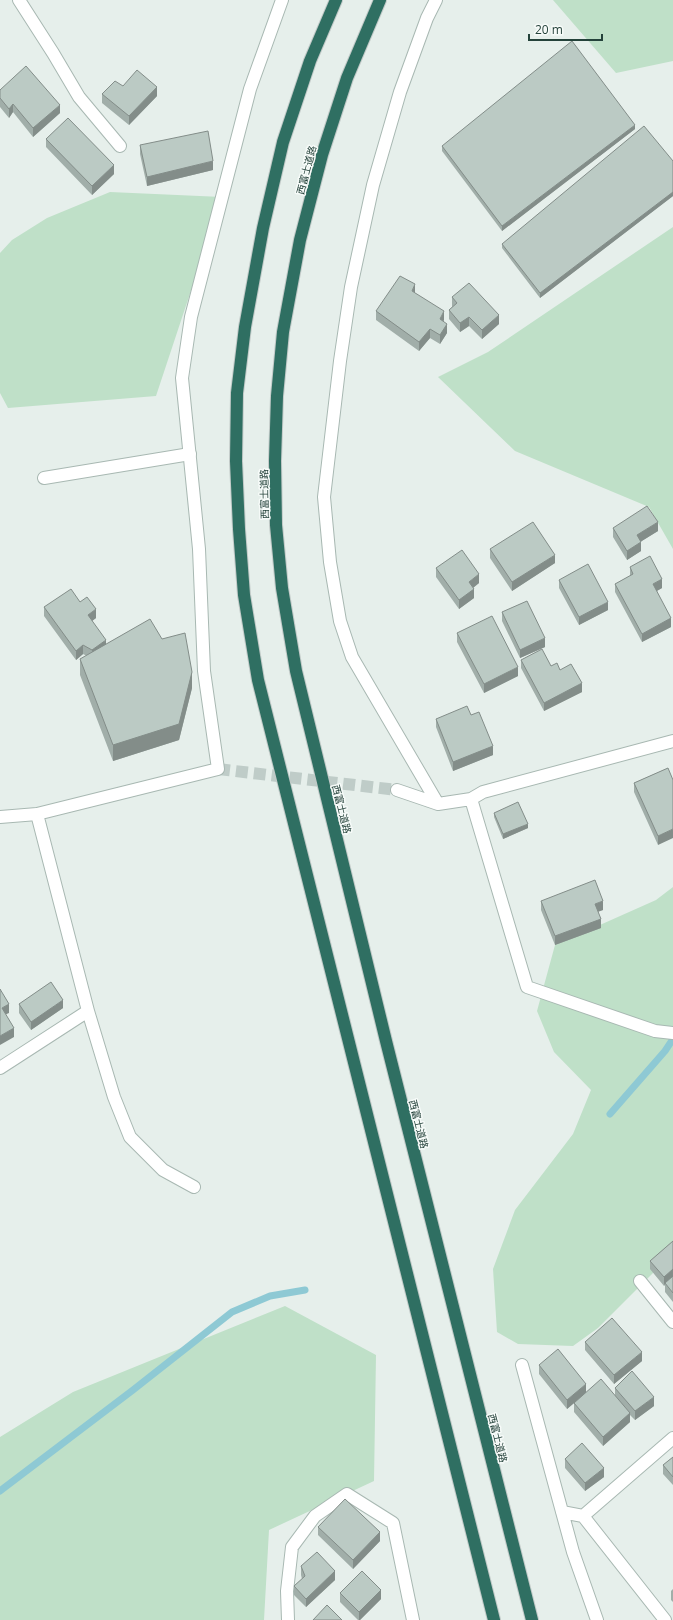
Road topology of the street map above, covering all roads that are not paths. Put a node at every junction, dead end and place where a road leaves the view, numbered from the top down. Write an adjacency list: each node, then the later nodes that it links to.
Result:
1 (19, 0): 6 (street)
2 (282, 0): 7 (street)
3 (336, 0): 27 (highway)
4 (380, 0): 28 (highway, 西富士道路)
5 (436, 0): 12 (street)
6 (120, 146)
7 (190, 454): 8 (street); 13 (street)
8 (44, 478)
9 (673, 741): 11 (street)
10 (397, 790): 12 (street)
11 (471, 799): 12 (street); 16 (street)
12 (438, 804)
13 (37, 814): 14 (street); 15 (street)
14 (0, 817)
15 (88, 1011): 17 (street); 18 (street)
16 (673, 1033)
17 (0, 1068)
18 (194, 1187)
19 (640, 1281): 20 (street)
20 (673, 1322)
21 (522, 1365): 23 (street)
22 (673, 1438): 24 (street)
23 (562, 1512): 24 (street); 29 (street)
24 (582, 1516): 30 (street)
25 (288, 1620): 26 (street)
26 (413, 1620)
27 (494, 1620)
28 (532, 1620)
29 (598, 1620)
30 (665, 1620)

